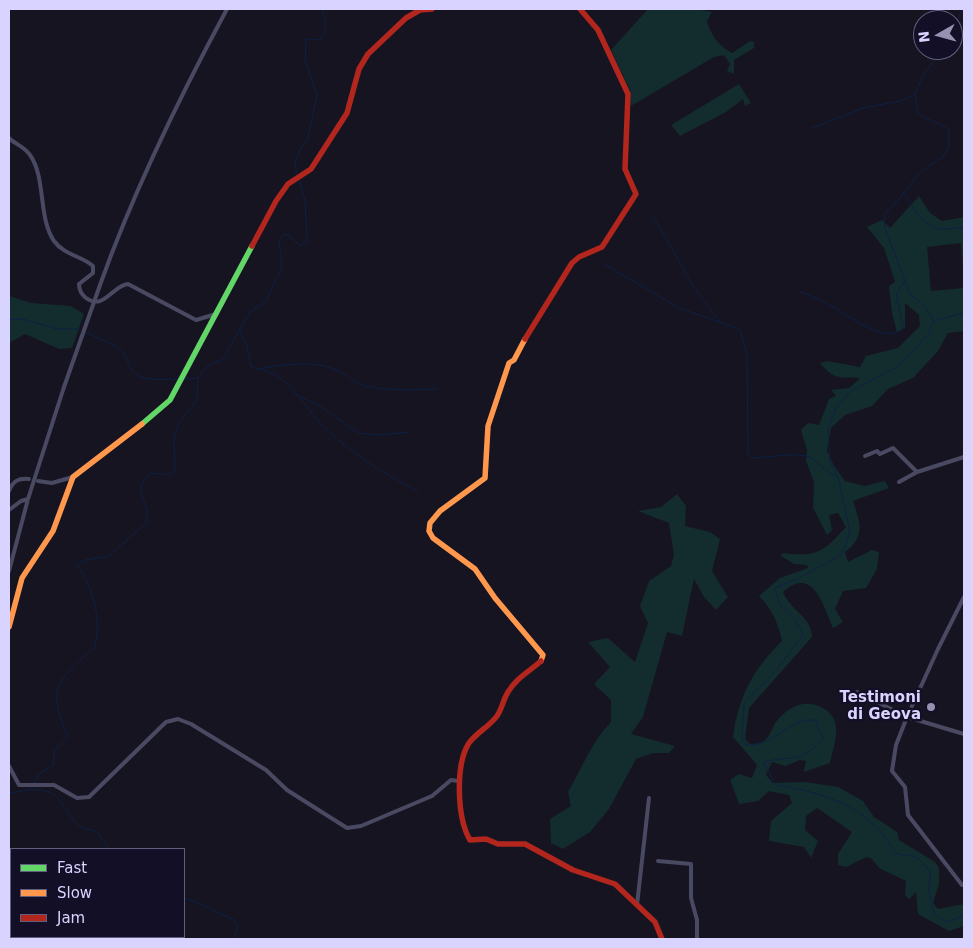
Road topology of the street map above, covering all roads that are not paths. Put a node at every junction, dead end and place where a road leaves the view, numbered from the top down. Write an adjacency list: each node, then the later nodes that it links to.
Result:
1 (227, 9): 14 (street, bridge)
2 (432, 9): 5 (street)
3 (580, 9): 23 (street)
4 (9, 138): 5 (street)
5 (216, 314): 9 (street)
6 (865, 456): 8 (street)
7 (964, 457): 8 (street)
8 (916, 472): 12 (street)
9 (73, 477): 11 (street); 18 (street)
10 (29, 479): 13 (street)
11 (38, 481)
12 (899, 482)
13 (9, 492)
14 (28, 499): 15 (street); 16 (street)
15 (9, 510)
16 (9, 571)
17 (964, 597): 20 (street)
18 (9, 627)
19 (857, 692): 20 (street)
20 (907, 717): 21 (street); 26 (street)
21 (964, 734)
22 (9, 766): 23 (street)
23 (458, 781): 27 (street)
24 (649, 798): 27 (street)
25 (658, 861): 29 (street)
26 (962, 885)
27 (637, 905): 28 (street)
28 (662, 939)
29 (697, 939)

